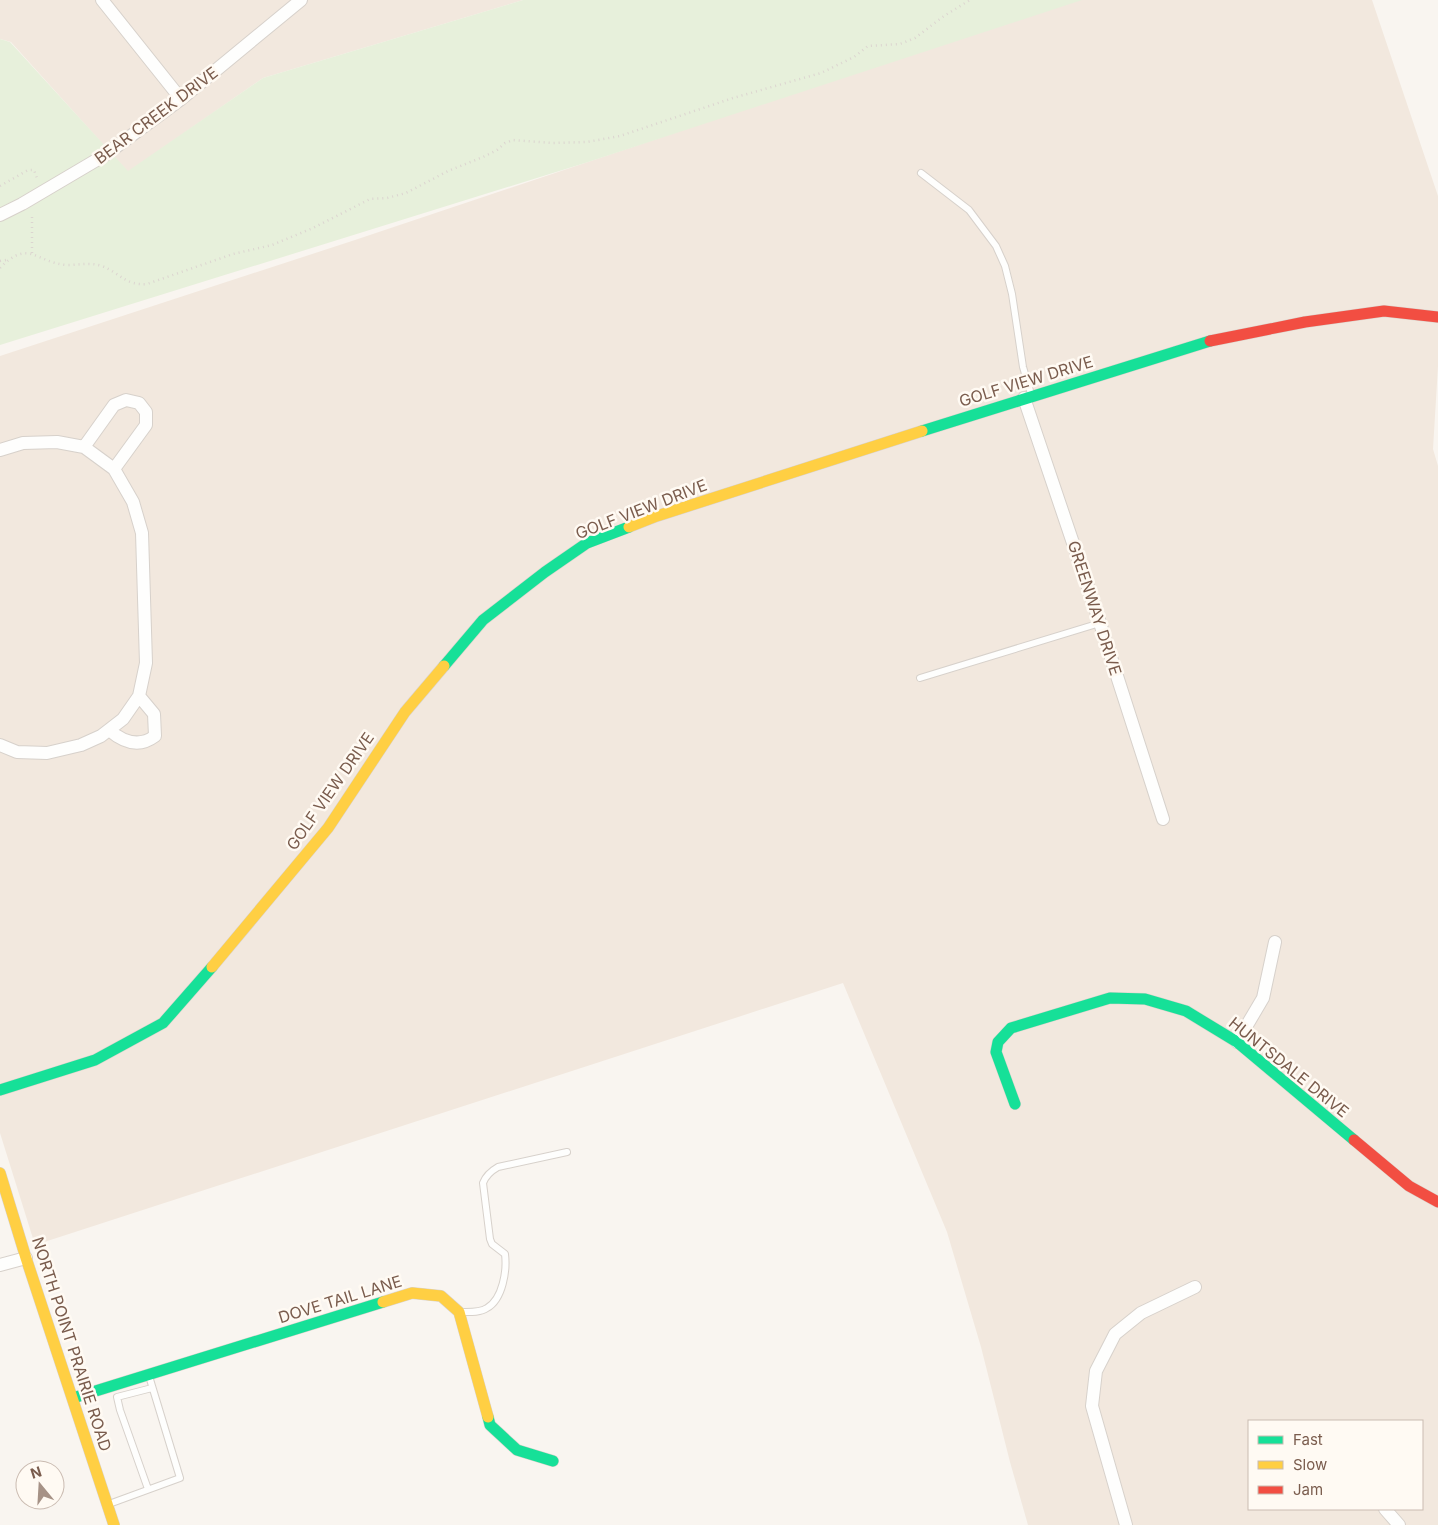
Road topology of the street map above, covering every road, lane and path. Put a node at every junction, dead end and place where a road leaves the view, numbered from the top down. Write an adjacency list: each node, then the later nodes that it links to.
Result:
1 (102, 0): 4 (street)
2 (301, 0): 4 (street, BEAR CREEK DRIVE)
3 (970, 0): 10 (path)
4 (181, 99): 9 (street, BEAR CREEK DRIVE)
5 (921, 172): 15 (lane)
6 (38, 178): 7 (path)
7 (0, 186)
8 (32, 214): 10 (path)
9 (0, 215)
10 (32, 253): 11 (path)
11 (8, 260): 12 (path); 13 (path)
12 (0, 262)
13 (0, 268)
14 (1438, 317): 15 (street, GOLF VIEW DRIVE)
15 (1028, 397): 19 (street, GREENWAY DRIVE); 27 (street, GOLF VIEW DRIVE)
16 (84, 447): 17 (street); 18 (street); 18 (street)
17 (0, 450)
18 (114, 469): 21 (street)
19 (1100, 623): 20 (lane); 24 (street, GREENWAY DRIVE)
20 (920, 678)
21 (138, 696): 22 (street); 22 (street)
22 (109, 730): 23 (street)
23 (0, 745)
24 (1163, 819)
25 (1275, 942): 26 (street)
26 (1237, 1042): 28 (street, HUNTSDALE DRIVE); 31 (street, HUNTSDALE DRIVE)
27 (0, 1090)
28 (1015, 1104)
29 (567, 1152): 35 (lane)
30 (0, 1173): 32 (street, NORTH POINT PRAIRIE ROAD)
31 (1438, 1202)
32 (26, 1258): 33 (street); 38 (street, NORTH POINT PRAIRIE ROAD)
33 (0, 1265)
34 (1195, 1287): 44 (street)
35 (459, 1312): 36 (street, DOVE TAIL LANE); 39 (street)
36 (148, 1375): 37 (lane); 38 (street, DOVE TAIL LANE)
37 (152, 1388): 40 (lane); 40 (lane)
38 (73, 1398): 41 (street, NORTH POINT PRAIRIE ROAD)
39 (553, 1461)
40 (148, 1489): 41 (lane)
41 (108, 1504): 43 (street, NORTH POINT PRAIRIE ROAD)
42 (1386, 1510): 45 (street)
43 (114, 1525)
44 (1126, 1525)
45 (1399, 1525)

